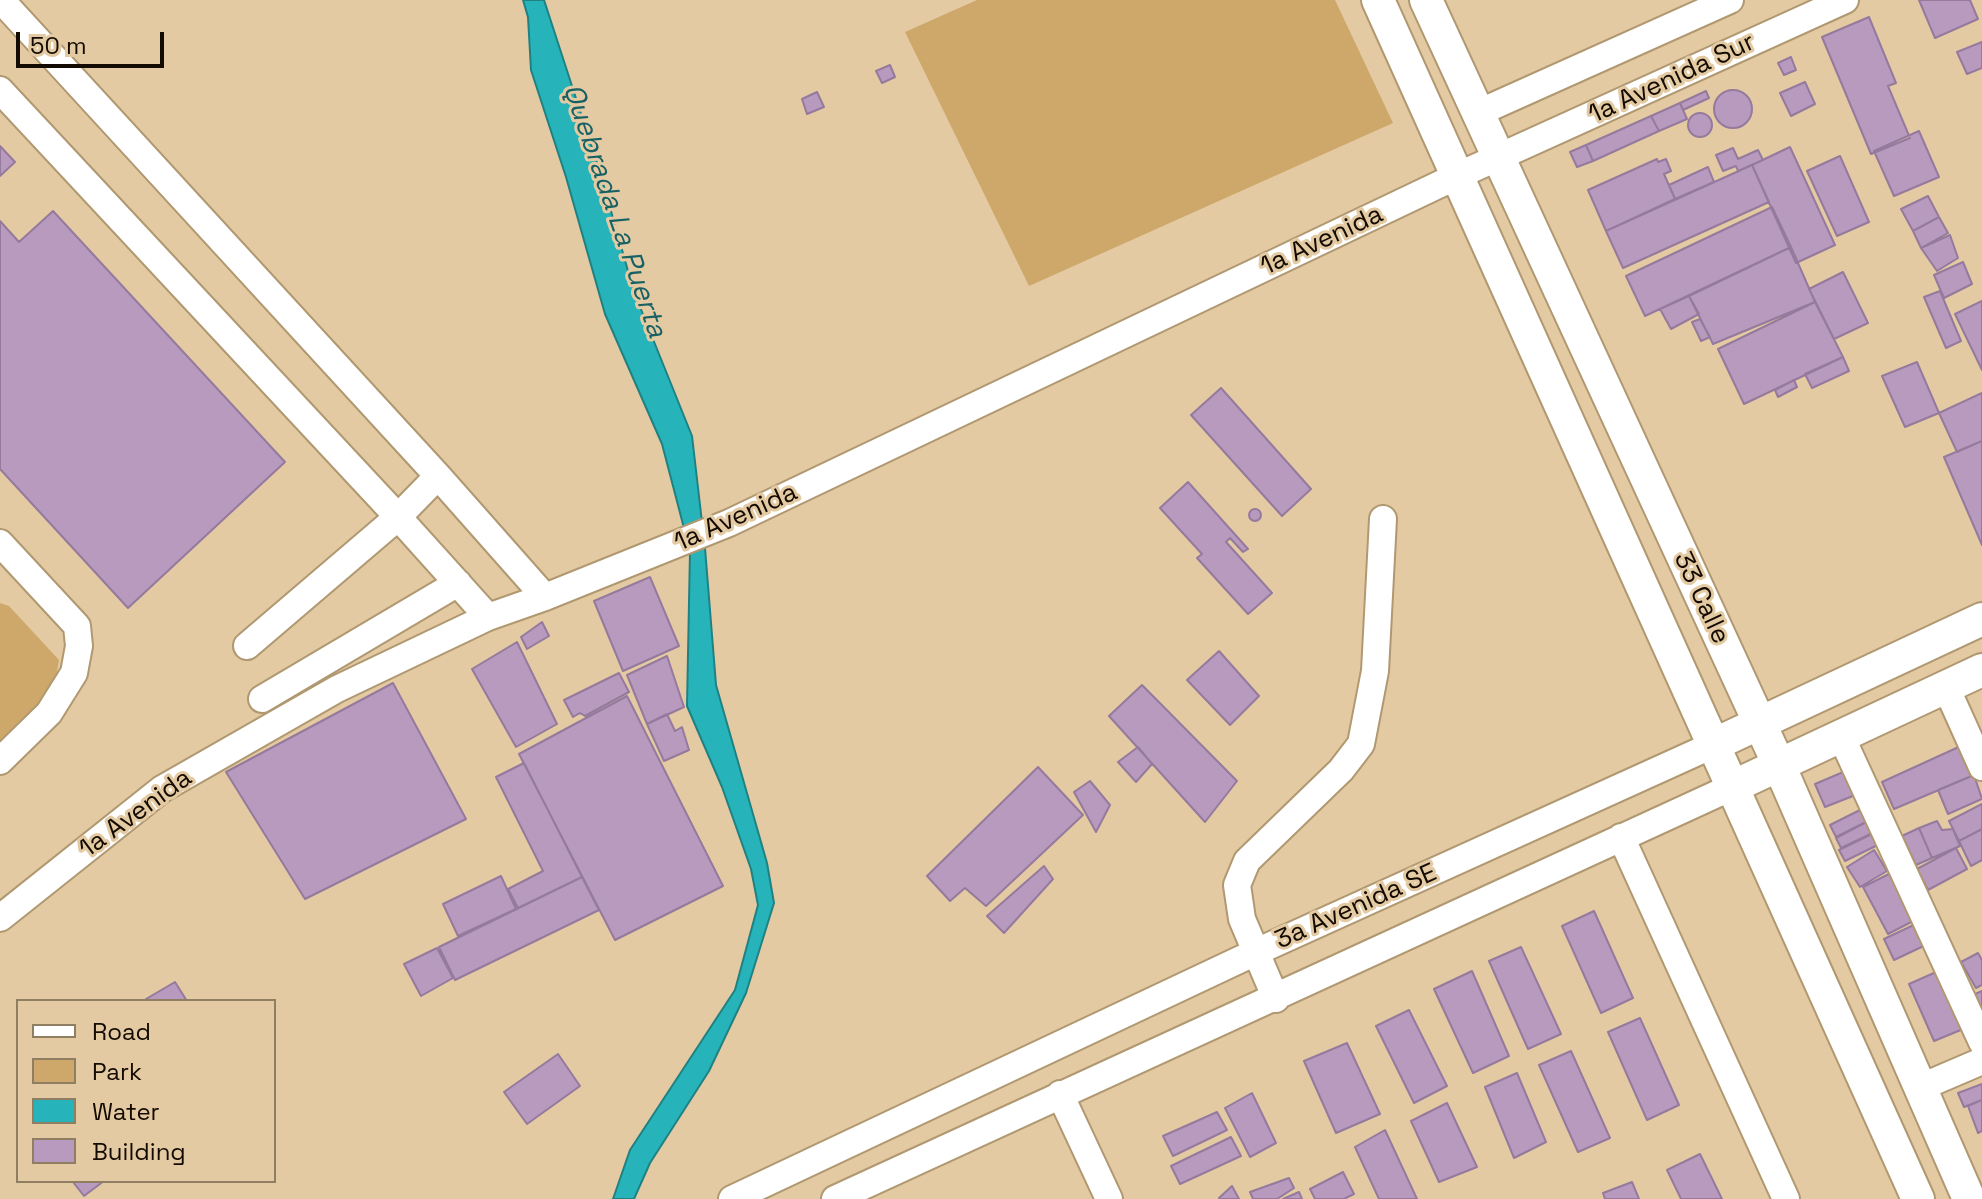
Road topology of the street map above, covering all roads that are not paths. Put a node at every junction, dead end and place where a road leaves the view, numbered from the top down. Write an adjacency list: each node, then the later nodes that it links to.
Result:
1 (1, 0): 10 (street)
2 (1378, 0): 9 (main road, 33 Calle)
3 (1426, 0): 7 (main road, 33 Calle)
4 (1730, 0): 7 (street)
5 (1845, 0): 8 (street, 1a Avenida Sur)
6 (0, 90): 11 (street)
7 (1478, 113): 8 (main road, 33 Calle)
8 (1498, 159): 9 (street, 1a Avenida); 22 (main road, 33 Calle)
9 (1457, 176): 15 (street, 1a Avenida); 24 (main road, 33 Calle)
10 (438, 476): 11 (street); 15 (street)
11 (398, 517): 14 (street); 18 (street)
12 (1383, 519): 31 (street)
13 (0, 543): 25 (street)
14 (458, 583): 16 (street); 21 (street)
15 (545, 597): 16 (street, 1a Avenida)
16 (488, 617): 30 (street, 1a Avenida)
17 (1982, 619): 22 (main road, 3a Avenida SE)
18 (247, 646)
19 (1982, 670): 20 (main road, 3a Avenida SE)
20 (1946, 687): 23 (main road, 3a Avenida SE); 27 (street)
21 (262, 699)
22 (1758, 722): 24 (main road, 3a Avenida SE); 26 (main road, 33 Calle)
23 (1841, 736): 26 (main road, 3a Avenida SE); 33 (street)
24 (1713, 745): 28 (main road, 33 Calle); 31 (street, 3a Avenida SE)
25 (0, 761)
26 (1779, 765): 28 (main road, 3a Avenida SE); 35 (main road, 33 Calle)
27 (1982, 767)
28 (1732, 787): 29 (street, 3a Avenida SE); 41 (main road, 33 Calle)
29 (1621, 837): 32 (street, 3a Avenida SE); 40 (street)
30 (0, 918)
31 (1256, 952): 32 (street); 37 (street, 3a Avenida SE)
32 (1276, 999): 36 (street, 3a Avenida SE)
33 (1982, 1042)
34 (1982, 1061): 35 (street)
35 (1919, 1088): 42 (main road, 33 Calle)
36 (1060, 1094): 38 (street, 3a Avenida SE); 39 (street)
37 (732, 1199)
38 (835, 1199)
39 (1109, 1199)
40 (1786, 1199)
41 (1918, 1199)
42 (1969, 1199)

